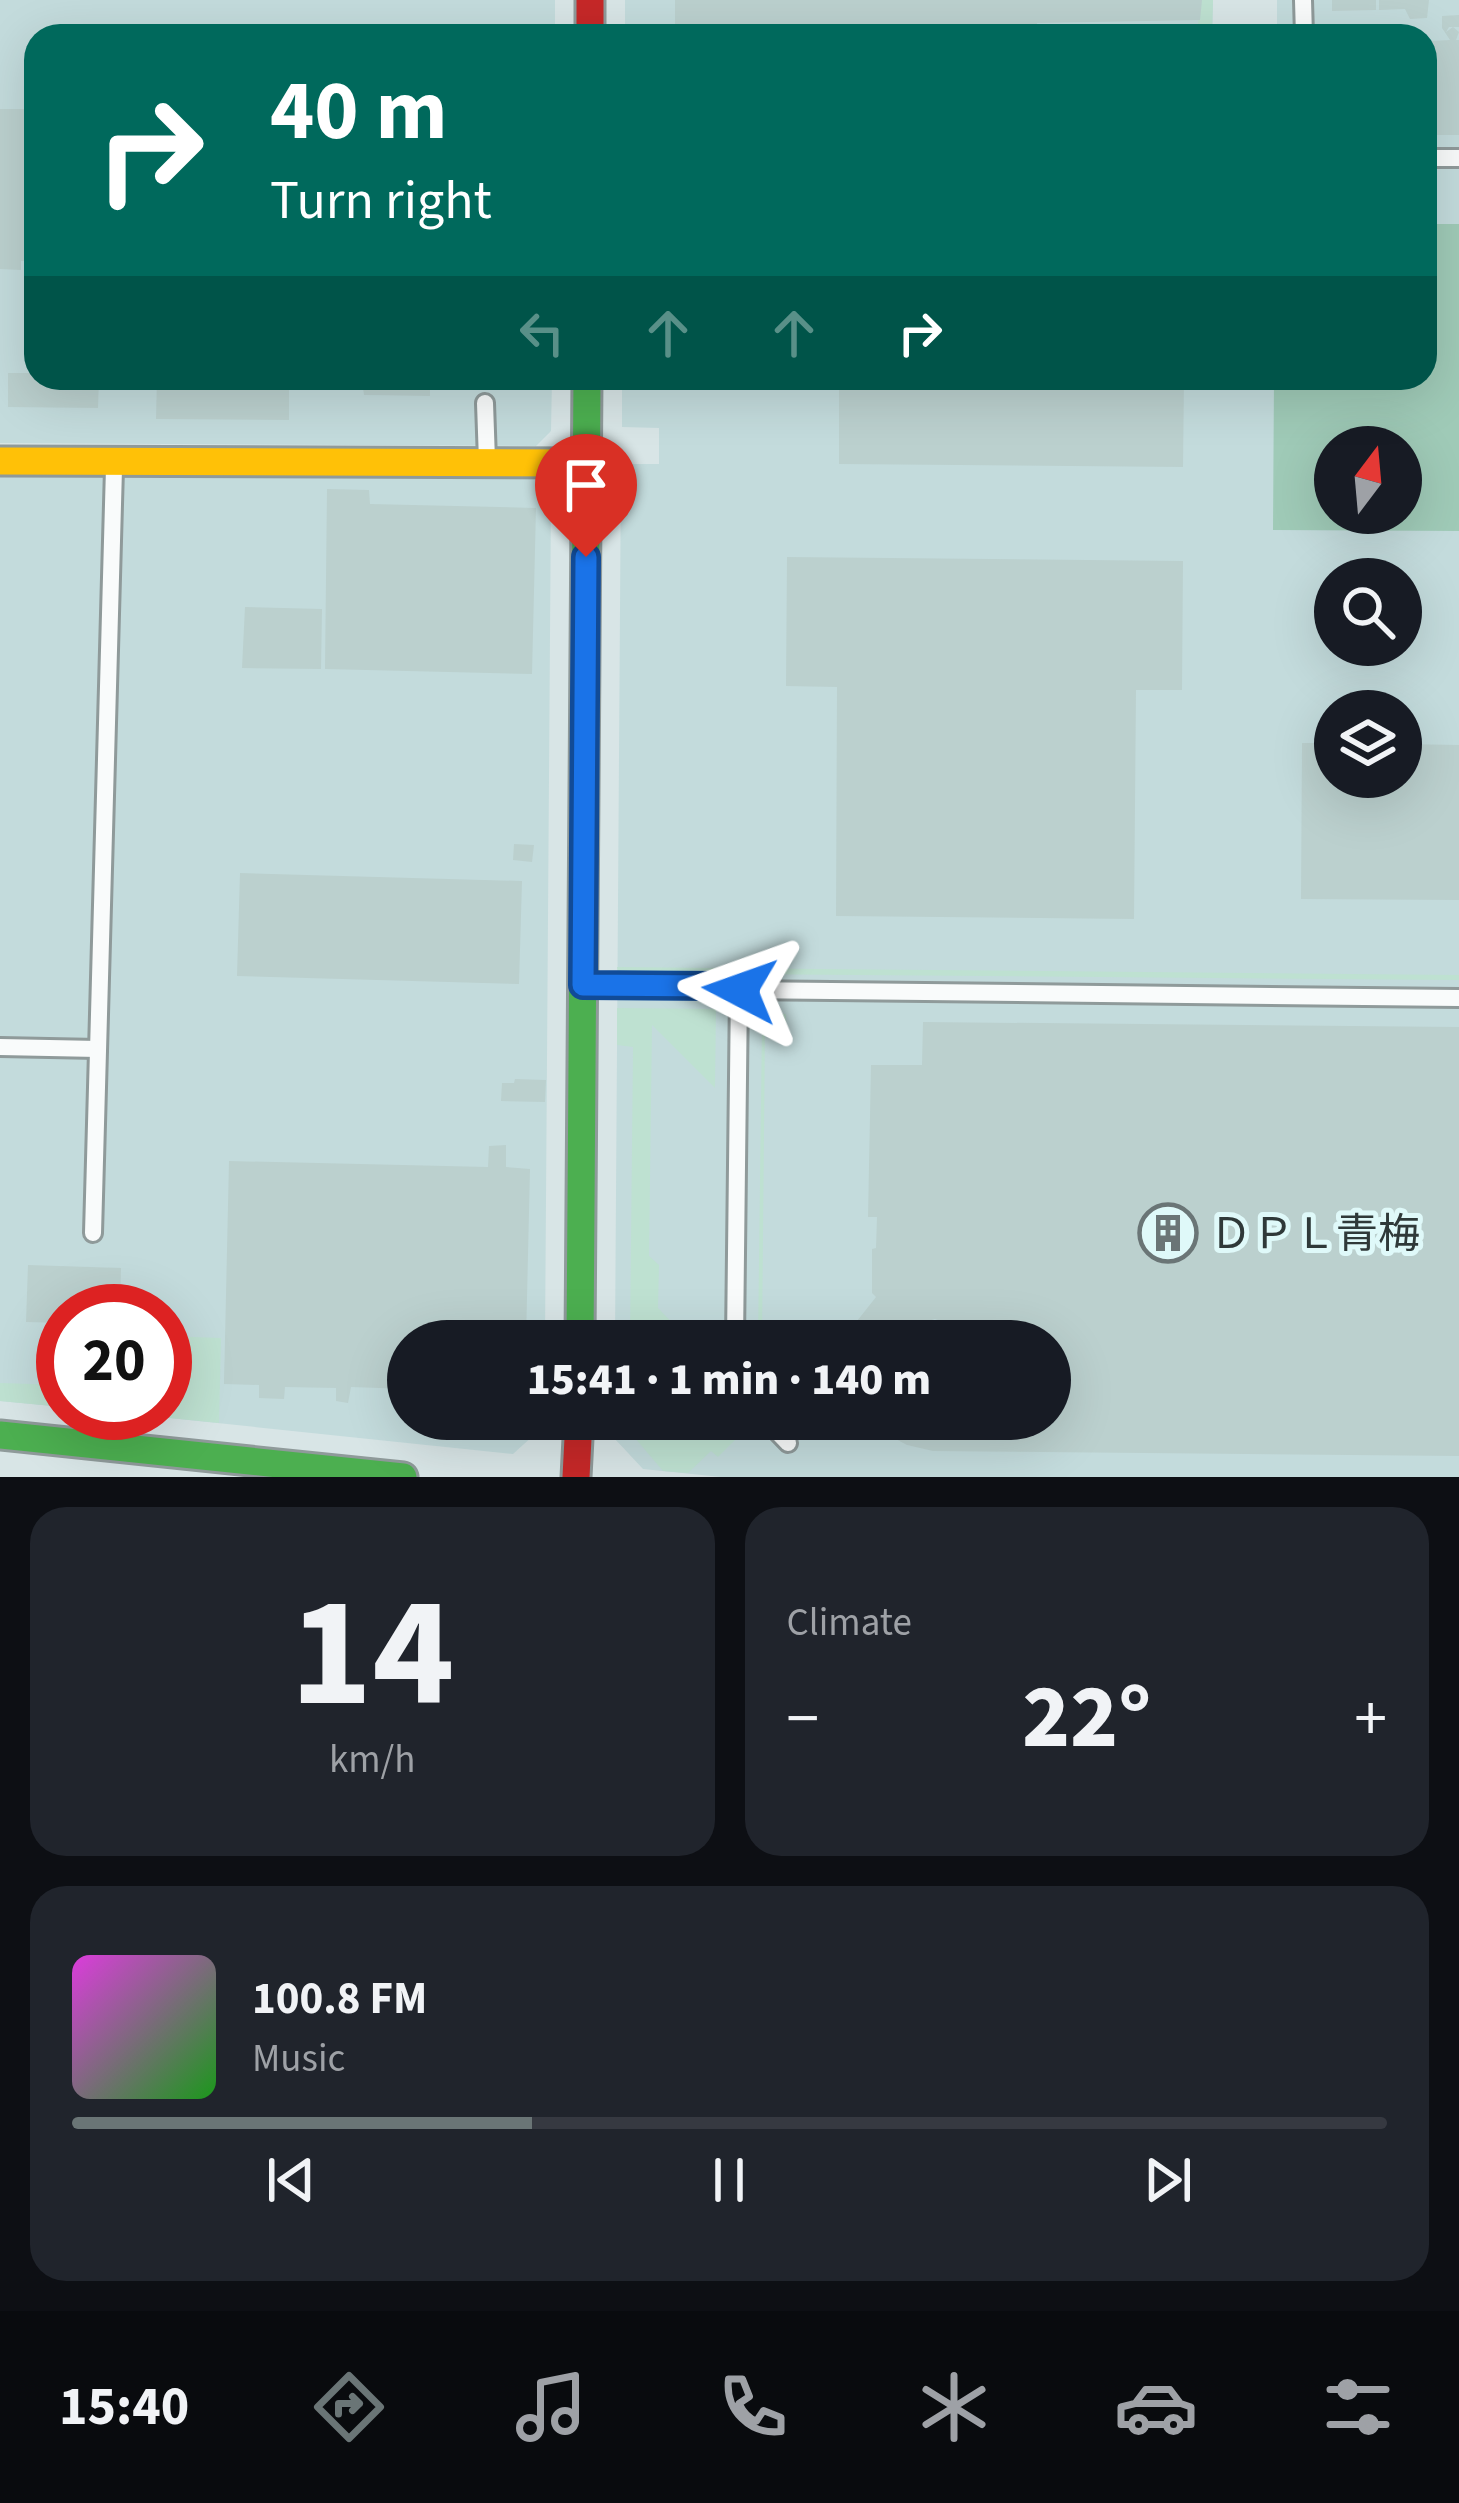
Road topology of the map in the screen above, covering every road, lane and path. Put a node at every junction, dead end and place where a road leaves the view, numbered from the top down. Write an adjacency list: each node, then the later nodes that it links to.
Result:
1 (587, 390): 6 (street)
2 (485, 403): 5 (lane)
3 (0, 461): 4 (street)
4 (115, 461): 5 (street); 11 (lane)
5 (487, 461): 6 (street)
6 (587, 463): 7 (street)
7 (583, 985): 8 (lane); 13 (street)
8 (740, 990): 9 (lane); 14 (lane)
9 (1459, 998)
10 (0, 1047): 11 (lane)
11 (98, 1049): 12 (lane)
12 (93, 1233)
13 (580, 1320)
14 (736, 1320)
15 (0, 1435): 17 (street)
16 (578, 1440): 18 (street)
17 (403, 1477)
18 (576, 1477)

